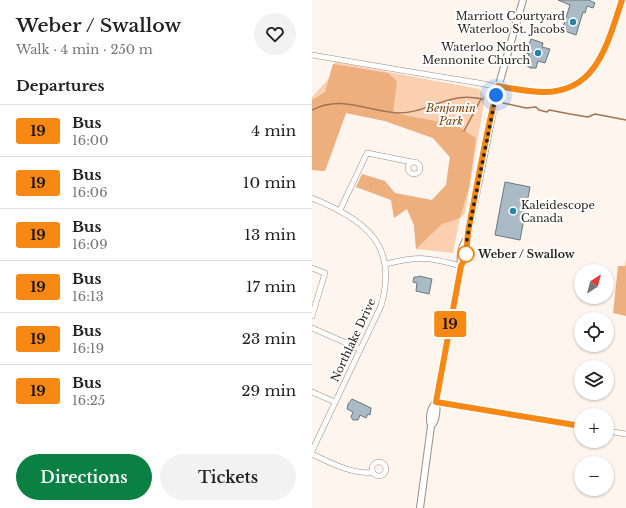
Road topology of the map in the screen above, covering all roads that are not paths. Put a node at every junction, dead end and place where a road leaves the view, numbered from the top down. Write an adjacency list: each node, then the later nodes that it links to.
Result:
1 (523, 0): 4 (main road)
2 (622, 0): 4 (street)
3 (312, 55): 4 (street)
4 (498, 86): 9 (main road)
5 (412, 162): 7 (street)
6 (312, 198): 7 (street, Northlake Drive)
7 (340, 210): 8 (street, Northlake Drive)
8 (386, 264): 9 (street); 13 (street, Northlake Drive)
9 (461, 266): 16 (main road)
10 (312, 268): 11 (street)
11 (312, 316)
12 (312, 328): 13 (street)
13 (360, 350): 15 (street, Northlake Drive)
14 (312, 392): 15 (street)
15 (335, 402): 20 (street, Northlake Drive)
16 (436, 402): 17 (street); 23 (main road)
17 (574, 425)
18 (614, 432): 19 (street)
19 (626, 434)
20 (312, 451)
21 (312, 454): 22 (street)
22 (373, 473)
23 (420, 508)

